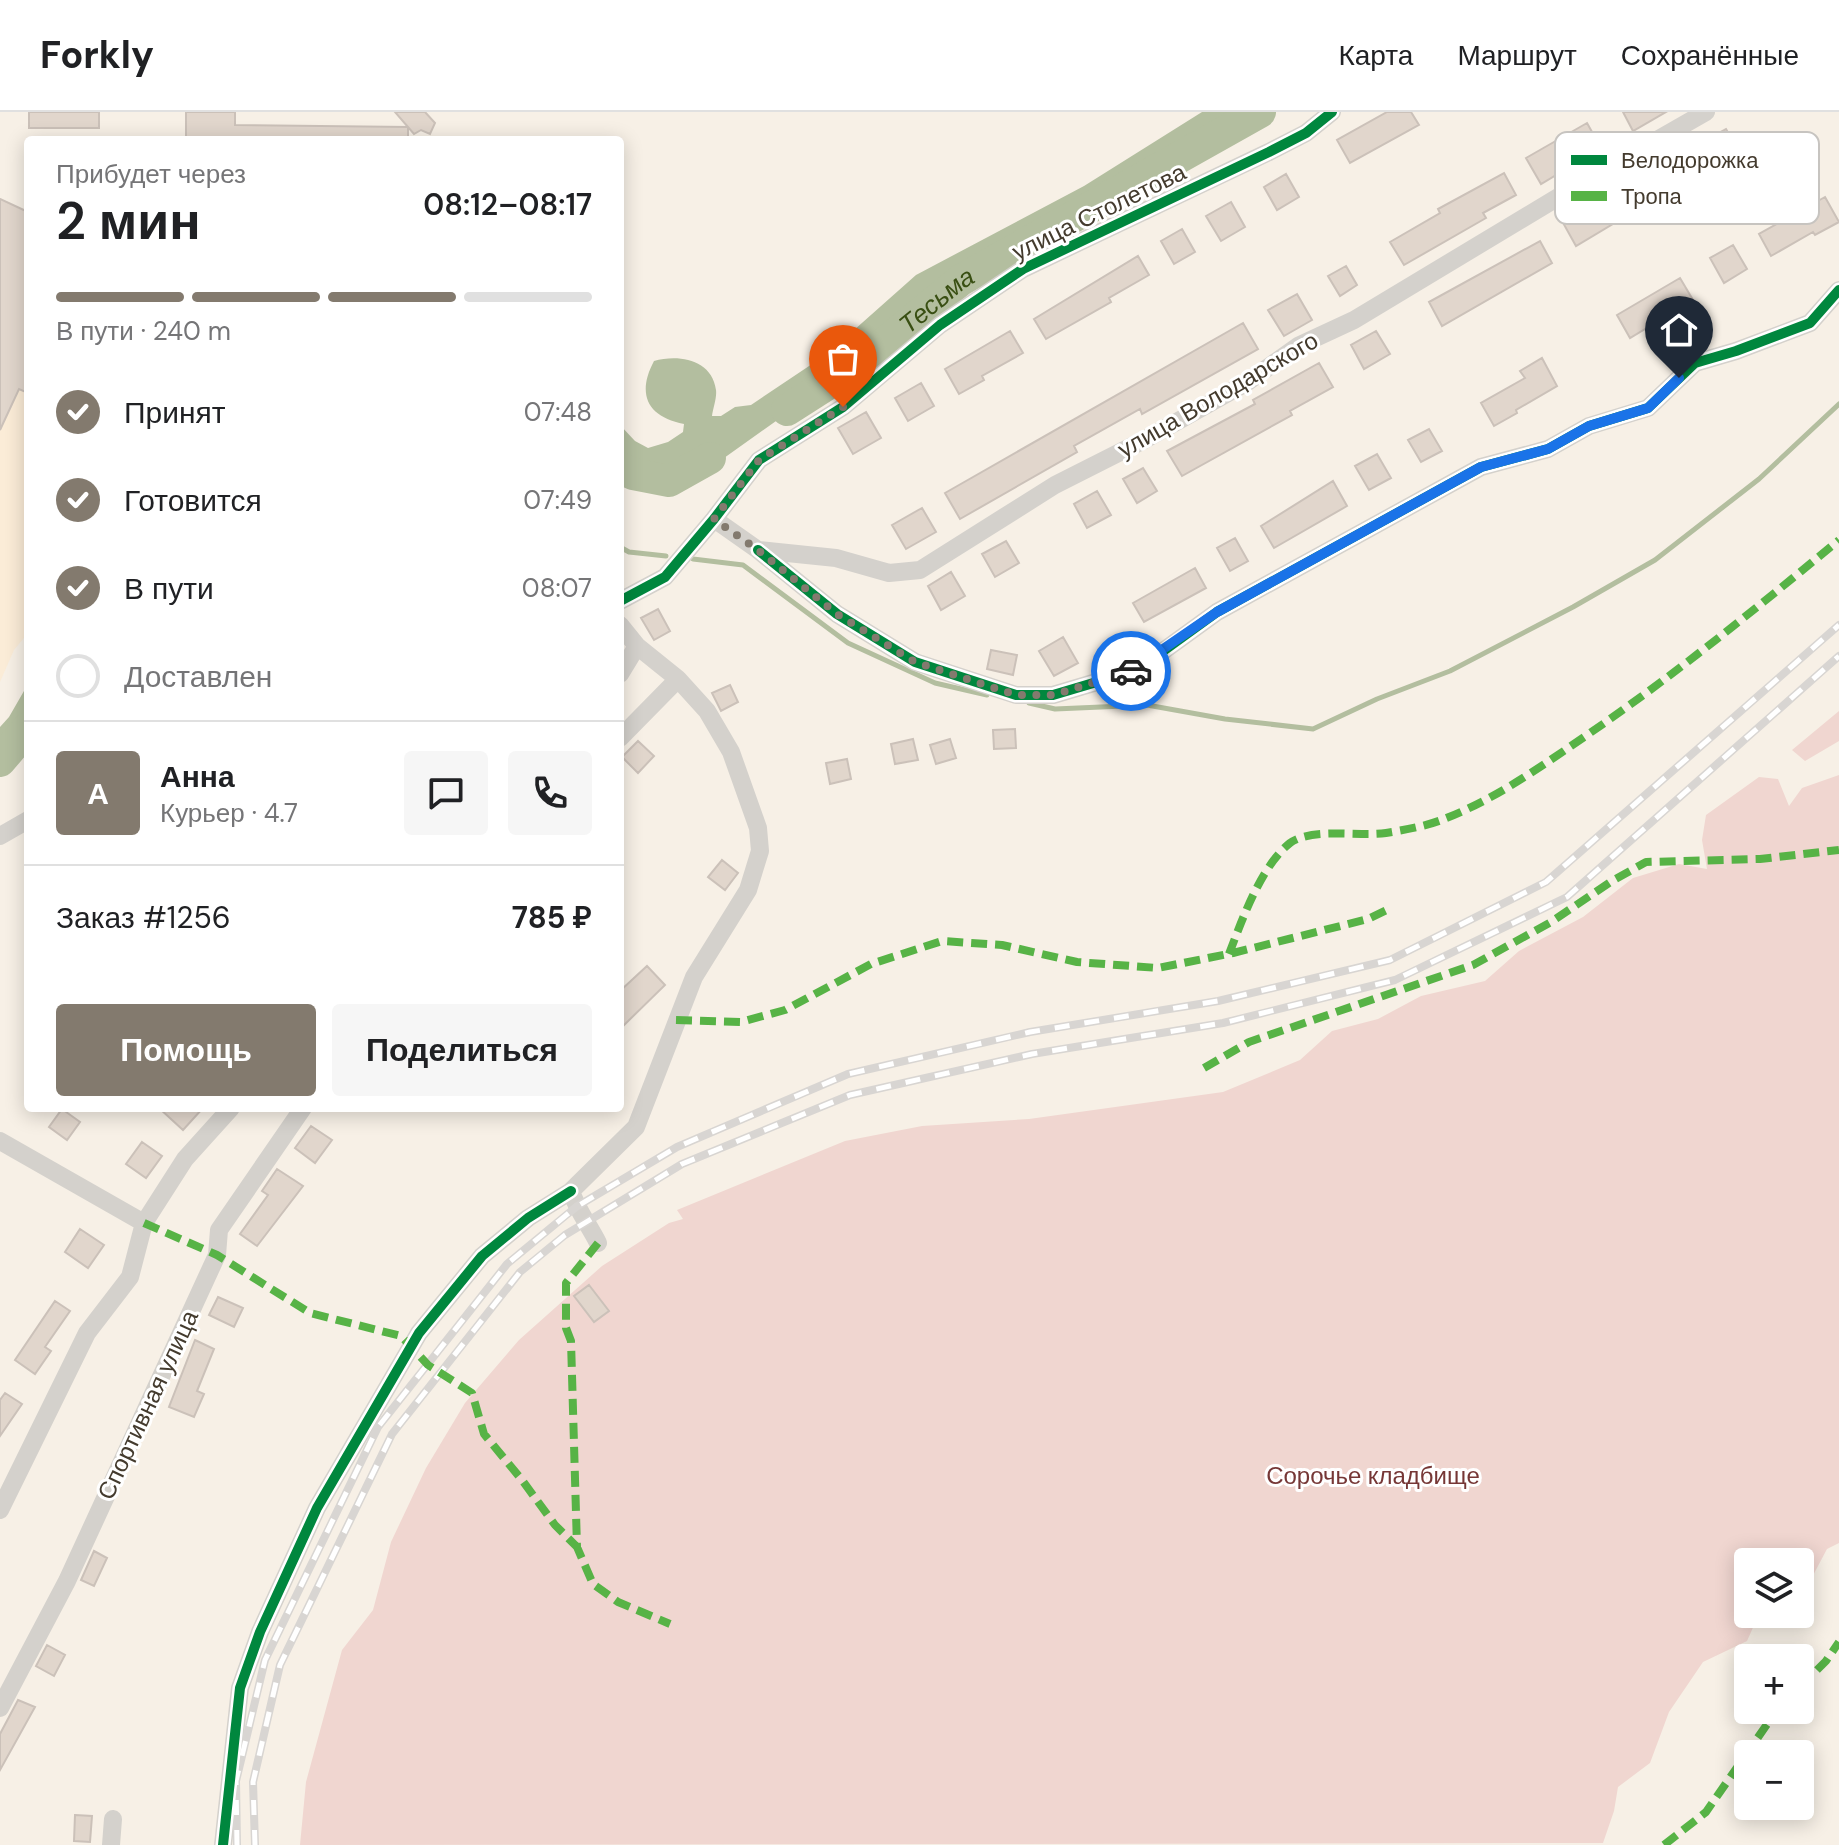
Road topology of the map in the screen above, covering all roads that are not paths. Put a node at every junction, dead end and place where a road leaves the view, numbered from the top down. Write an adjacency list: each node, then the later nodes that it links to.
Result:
1 (1332, 112): 6 (street, улица Столетова)
2 (1706, 112): 3 (street, улица Володарского)
3 (1671, 132)
4 (1555, 199): 7 (street, улица Володарского)
5 (1839, 290): 7 (street)
6 (714, 519): 7 (street, улица Володарского); 8 (street, улица Столетова)
7 (758, 550)
8 (624, 599)
9 (624, 630): 10 (street)
10 (637, 646): 11 (street); 12 (street)
11 (624, 667)
12 (678, 679): 13 (street); 19 (street)
13 (624, 734)
14 (24, 822): 15 (street)
15 (0, 836)
16 (227, 1112): 20 (street)
17 (300, 1112): 23 (street, Спортивная улица)
18 (0, 1141): 20 (street)
19 (571, 1191): 21 (street); 26 (street)
20 (144, 1223): 22 (street)
21 (598, 1243)
22 (0, 1510)
23 (0, 1708)
24 (113, 1819): 25 (street)
25 (111, 1845)
26 (223, 1845)

